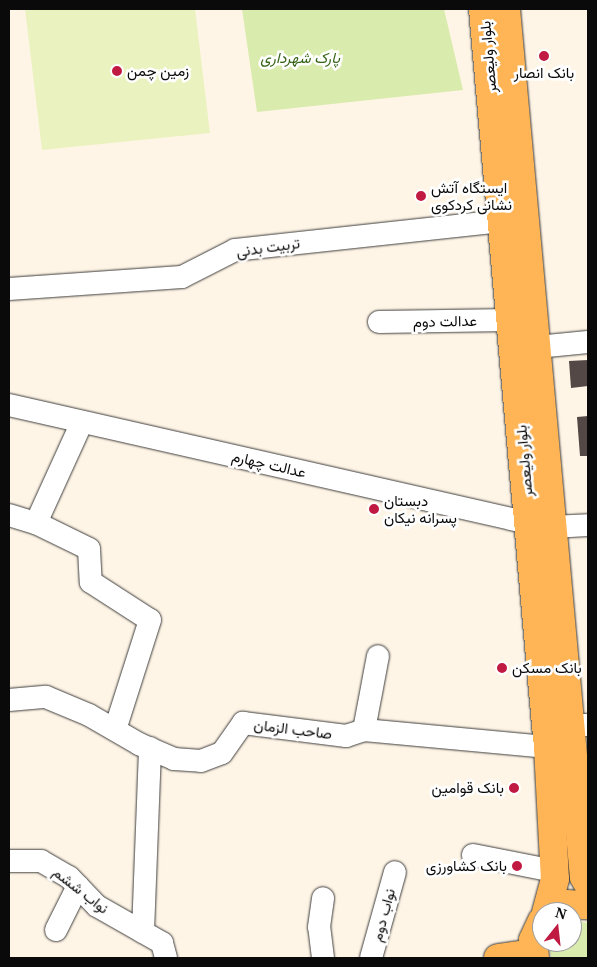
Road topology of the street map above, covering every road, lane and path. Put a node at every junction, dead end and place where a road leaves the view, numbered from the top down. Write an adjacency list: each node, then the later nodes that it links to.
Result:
1 (484, 9): 3 (main road, بلوار ولیعصر)
2 (506, 9): 8 (main road, بلوار ولیعصر)
3 (502, 221): 4 (street, تربیت بدنی); 5 (main road, بلوار ولیعصر)
4 (9, 289)
5 (511, 320): 6 (street, عدالت دوم); 14 (main road, بلوار ولیعصر)
6 (379, 322)
7 (588, 342): 8 (street)
8 (537, 347): 14 (main road, بلوار ولیعصر)
9 (9, 405): 10 (street, عدالت چهارم)
10 (82, 422): 12 (street); 14 (street, عدالت چهارم)
11 (9, 515): 12 (street)
12 (36, 523): 18 (street)
13 (588, 524): 14 (street, عدالت چهارم)
14 (541, 525): 17 (main road, بلوار ولیعصر); 21 (main road, بلوار ولیعصر)
15 (378, 656): 19 (street)
16 (9, 700): 18 (street, صاحب الزمان)
17 (579, 725): 26 (main road, بلوار ولیعصر)
18 (115, 730): 20 (street, صاحب الزمان)
19 (364, 730): 20 (street, صاحب الزمان); 21 (street, صاحب الزمان)
20 (150, 748): 31 (street)
21 (548, 748): 24 (main road, بلوار ولیعصر)
22 (473, 855): 24 (street)
23 (9, 861): 27 (street, نواب ششم)
24 (554, 871): 29 (main road, بلوار ولیعصر)
25 (395, 872): 35 (street, نواب دوم)
26 (588, 884)
27 (78, 886): 30 (street); 31 (street, نواب ششم)
28 (323, 898): 34 (street)
29 (548, 902)
30 (56, 930)
31 (144, 932): 33 (street, نواب ششم)
32 (534, 956): 36 (main road)
33 (166, 958)
34 (322, 958)
35 (371, 958)
36 (498, 958)

